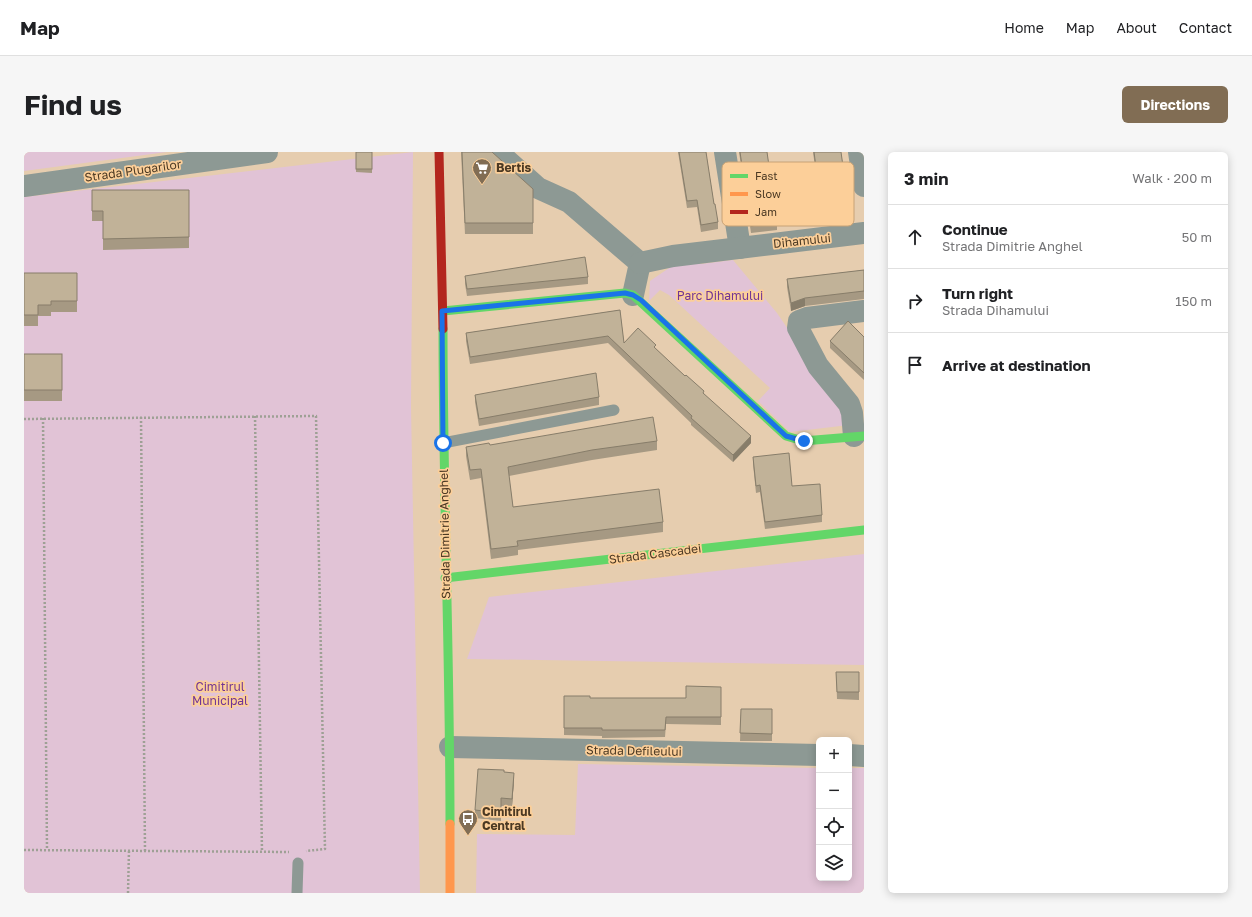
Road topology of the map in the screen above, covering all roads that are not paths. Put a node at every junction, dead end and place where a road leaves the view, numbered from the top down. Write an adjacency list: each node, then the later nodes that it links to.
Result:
1 (267, 152): 7 (street, Strada Plugarilor)
2 (439, 152): 14 (street, Strada Dimitrie Anghel)
3 (725, 152): 6 (street)
4 (859, 152): 8 (street)
5 (500, 154): 12 (street)
6 (727, 162)
7 (24, 186)
8 (864, 186)
9 (737, 226): 11 (street)
10 (864, 233): 11 (street, Dihamului)
11 (740, 248): 12 (street, Dihamului)
12 (640, 263): 13 (street)
13 (633, 295): 14 (street); 17 (street)
14 (442, 311): 18 (street, Strada Dimitrie Anghel)
15 (864, 311): 17 (street)
16 (614, 410): 18 (lane)
17 (859, 436)
18 (443, 443): 20 (street, Strada Dimitrie Anghel)
19 (864, 530): 20 (street, Strada Cascadei)
20 (445, 578): 21 (street, Strada Dimitrie Anghel)
21 (450, 747): 22 (street, Strada Defileului); 27 (street, Strada Dimitrie Anghel)
22 (816, 755)
23 (852, 755): 24 (street)
24 (864, 756)
25 (298, 857): 26 (lane)
26 (297, 893)
27 (450, 893)

